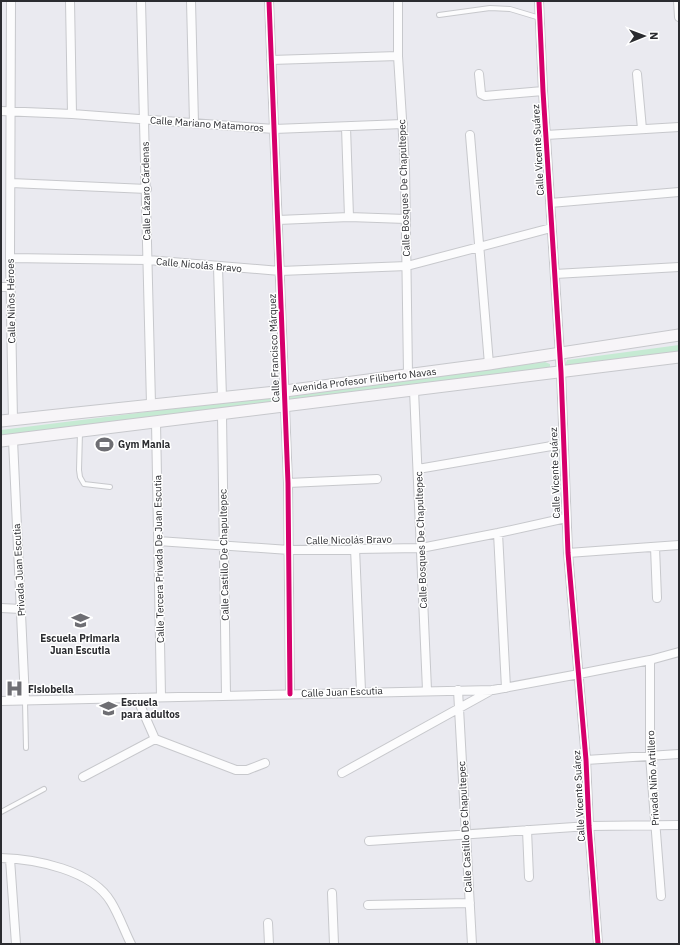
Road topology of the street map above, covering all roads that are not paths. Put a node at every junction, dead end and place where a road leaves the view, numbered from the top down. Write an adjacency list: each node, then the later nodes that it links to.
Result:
1 (11, 1): 18 (street, Calle Niños Héroes)
2 (70, 1): 19 (street)
3 (141, 1): 20 (street, Calle Lázaro Cárdenas)
4 (191, 1): 21 (street)
5 (269, 1): 13 (street, Calle Francisco Márquez)
6 (398, 1): 12 (street, Calle Bosques De Chapultepec)
7 (539, 1): 11 (street, Calle Vicente Suárez)
8 (678, 1): 10 (street)
9 (439, 15): 11 (lane)
10 (679, 17)
11 (540, 18): 16 (street, Calle Vicente Suárez)
12 (398, 56): 13 (street); 22 (street, Calle Bosques De Chapultepec)
13 (271, 60): 25 (street, Calle Francisco Márquez)
14 (479, 74): 16 (street)
15 (637, 74): 26 (street)
16 (543, 90): 28 (street, Calle Vicente Suárez)
17 (1, 111): 18 (street, Calle Mariano Matamoros)
18 (12, 111): 19 (street, Calle Mariano Matamoros); 29 (street, Calle Niños Héroes)
19 (72, 114): 20 (street, Calle Mariano Matamoros)
20 (145, 120): 21 (street, Calle Mariano Matamoros); 30 (street, Calle Lázaro Cárdenas)
21 (194, 123): 25 (street, Calle Mariano Matamoros)
22 (403, 124): 23 (street, Calle Mariano Matamoros); 34 (street, Calle Bosques De Chapultepec)
23 (346, 127): 25 (street, Calle Mariano Matamoros); 33 (street)
24 (679, 127): 26 (street)
25 (274, 129): 35 (street, Calle Francisco Márquez)
26 (642, 129): 28 (street)
27 (470, 135): 37 (street)
28 (546, 135): 32 (street, Calle Vicente Suárez)
29 (11, 183): 30 (street); 38 (street, Calle Niños Héroes)
30 (146, 189): 39 (street, Calle Lázaro Cárdenas)
31 (679, 192): 32 (street)
32 (550, 204): 36 (street, Calle Vicente Suárez)
33 (349, 217): 34 (street); 35 (street)
34 (406, 219): 40 (street, Calle Bosques De Chapultepec)
35 (278, 220): 43 (street, Calle Francisco Márquez)
36 (551, 228): 37 (street, Calle Nicolás Bravo); 44 (street, Calle Vicente Suárez)
37 (480, 247): 40 (street, Calle Nicolás Bravo); 50 (street)
38 (10, 258): 39 (street, Calle Nicolás Bravo); 45 (street, Calle Niños Héroes)
39 (148, 260): 41 (street, Calle Nicolás Bravo); 56 (street, Calle Lázaro Cárdenas)
40 (406, 266): 43 (street, Calle Nicolás Bravo); 52 (street, Calle Bosques De Chapultepec)
41 (218, 267): 43 (street, Calle Nicolás Bravo); 55 (street)
42 (679, 267): 44 (street)
43 (280, 271): 53 (street, Calle Francisco Márquez)
44 (555, 274): 48 (street, Calle Vicente Suárez)
45 (11, 286): 46 (street); 59 (street, Calle Niños Héroes)
46 (1, 287)
47 (679, 335): 48 (main road, Avenida Profesor Filiberto Navas)
48 (559, 353): 50 (main road, Avenida Profesor Filiberto Navas); 51 (street, Calle Vicente Suárez)
49 (679, 357): 51 (main road, Avenida Profesor Filiberto Navas)
50 (489, 364): 52 (main road, Avenida Profesor Filiberto Navas)
51 (561, 372): 54 (main road, Avenida Profesor Filiberto Navas); 65 (street, Calle Vicente Suárez)
52 (408, 374): 53 (main road, Avenida Profesor Filiberto Navas)
53 (284, 390): 55 (main road, Avenida Profesor Filiberto Navas); 57 (street, Calle Francisco Márquez)
54 (414, 390): 57 (main road, Avenida Profesor Filiberto Navas); 66 (street, Calle Bosques De Chapultepec)
55 (222, 398): 56 (main road, Avenida Profesor Filiberto Navas)
56 (151, 404): 59 (main road, Avenida Profesor Filiberto Navas)
57 (285, 407): 58 (main road, Avenida Profesor Filiberto Navas); 68 (street, Calle Francisco Márquez)
58 (222, 415): 61 (main road, Avenida Profesor Filiberto Navas); 73 (street, Calle Castillo De Chapultepec)
59 (13, 420): 60 (main road, Avenida Profesor Filiberto Navas)
60 (1, 421)
61 (156, 422): 62 (main road, Avenida Profesor Filiberto Navas); 72 (street, Calle Tercera Privada De Juan Escutia)
62 (80, 432): 63 (main road, Avenida Profesor Filiberto Navas); 69 (lane)
63 (13, 440): 64 (main road, Avenida Profesor Filiberto Navas); 82 (street, Privada Juan Escutia)
64 (1, 441)
65 (563, 444): 66 (street); 70 (street, Calle Vicente Suárez)
66 (418, 469): 77 (street, Calle Bosques De Chapultepec)
67 (377, 479): 68 (street)
68 (288, 483): 78 (street, Calle Francisco Márquez)
69 (110, 487)
70 (566, 518): 71 (street, Calle Nicolás Bravo); 79 (street, Calle Vicente Suárez)
71 (498, 533): 77 (street, Calle Nicolás Bravo); 86 (street)
72 (158, 541): 73 (street, Calle Nicolás Bravo); 93 (street, Calle Tercera Privada De Juan Escutia)
73 (224, 545): 78 (street, Calle Nicolás Bravo); 92 (street, Calle Castillo De Chapultepec)
74 (679, 545): 75 (street)
75 (655, 547): 79 (street); 80 (street)
76 (355, 548): 77 (street, Calle Nicolás Bravo); 78 (street, Calle Nicolás Bravo); 90 (street)
77 (421, 548): 87 (street, Calle Bosques De Chapultepec)
78 (289, 550): 91 (street, Calle Francisco Márquez)
79 (568, 553): 85 (street, Calle Vicente Suárez)
80 (657, 598)
81 (1, 608): 82 (street)
82 (21, 609): 95 (street, Privada Juan Escutia)
83 (679, 652): 84 (street, Calle Juan Escutia)
84 (650, 660): 85 (street, Calle Juan Escutia); 101 (street, Privada Niño Artillero)
85 (579, 674): 86 (street, Calle Juan Escutia); 102 (street, Calle Vicente Suárez)
86 (506, 688): 89 (street, Calle Juan Escutia)
87 (427, 690): 88 (street, Calle Juan Escutia); 90 (street, Calle Juan Escutia)
88 (458, 690): 89 (street, Calle Juan Escutia); 97 (street, Calle Castillo De Chapultepec)
89 (493, 690): 97 (street)
90 (361, 691): 91 (street, Calle Juan Escutia)
91 (290, 694): 92 (street, Calle Juan Escutia)
92 (226, 695): 93 (street, Calle Juan Escutia)
93 (162, 696): 94 (street, Calle Juan Escutia)
94 (137, 698): 95 (street, Calle Juan Escutia); 98 (street)
95 (24, 700): 96 (street, Calle Juan Escutia); 99 (lane)
96 (1, 701)
97 (459, 710): 104 (street); 112 (street, Calle Castillo De Chapultepec)
98 (155, 739): 103 (street); 105 (street)
99 (26, 748)
100 (679, 754): 101 (street)
101 (650, 756): 102 (street); 110 (street, Privada Niño Artillero)
102 (586, 760): 109 (street, Calle Vicente Suárez)
103 (265, 763)
104 (342, 773)
105 (83, 777)
106 (44, 789): 107 (lane)
107 (1, 812)
108 (679, 824): 110 (street)
109 (589, 826): 110 (street); 111 (street); 127 (street, Calle Vicente Suárez)
110 (655, 826): 118 (street, Privada Niño Artillero)
111 (527, 830): 112 (street); 116 (street)
112 (466, 834): 113 (street); 119 (street, Calle Castillo De Chapultepec)
113 (369, 841)
114 (1, 858): 115 (street)
115 (10, 859): 122 (street); 123 (street)
116 (529, 877)
117 (332, 893): 125 (street)
118 (661, 896)
119 (470, 903): 120 (street); 126 (street, Calle Castillo De Chapultepec)
120 (368, 905)
121 (268, 923): 124 (street)
122 (16, 944)
123 (131, 944)
124 (269, 944)
125 (334, 944)
126 (472, 944)
127 (598, 944)

